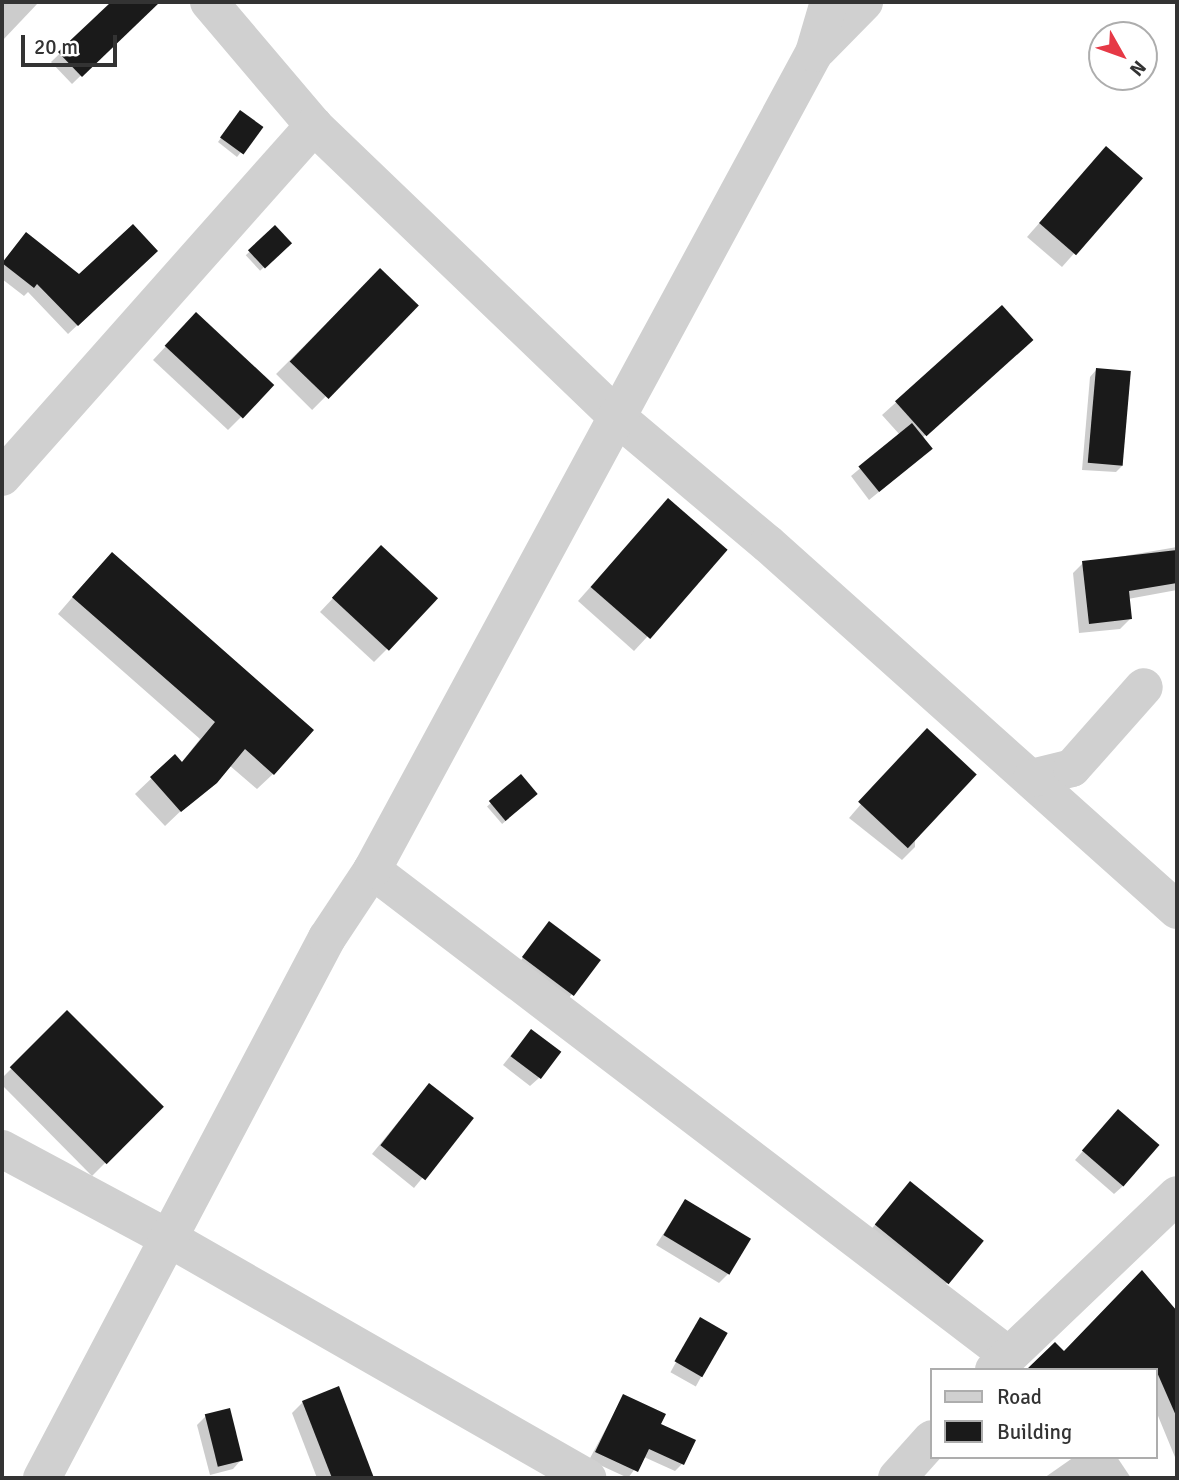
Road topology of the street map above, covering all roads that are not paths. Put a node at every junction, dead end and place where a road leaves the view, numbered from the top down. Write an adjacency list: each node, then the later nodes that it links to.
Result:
1 (209, 2): 5 (street)
2 (830, 2): 4 (street)
3 (864, 2): 4 (street)
4 (814, 52): 6 (street)
5 (314, 125): 6 (street); 7 (street)
6 (617, 417): 10 (street); 12 (street)
7 (2, 477)
8 (1144, 687): 9 (street)
9 (1072, 768): 10 (street); 11 (street)
10 (1032, 778): 11 (street)
11 (1067, 810): 13 (street)
12 (372, 870): 16 (street); 17 (street)
13 (1177, 910)
14 (2, 1149): 16 (street)
15 (1177, 1195): 17 (street)
16 (170, 1239): 19 (street); 20 (street)
17 (1001, 1362)
18 (930, 1441): 21 (street)
19 (42, 1478)
20 (587, 1478)
21 (897, 1478)

